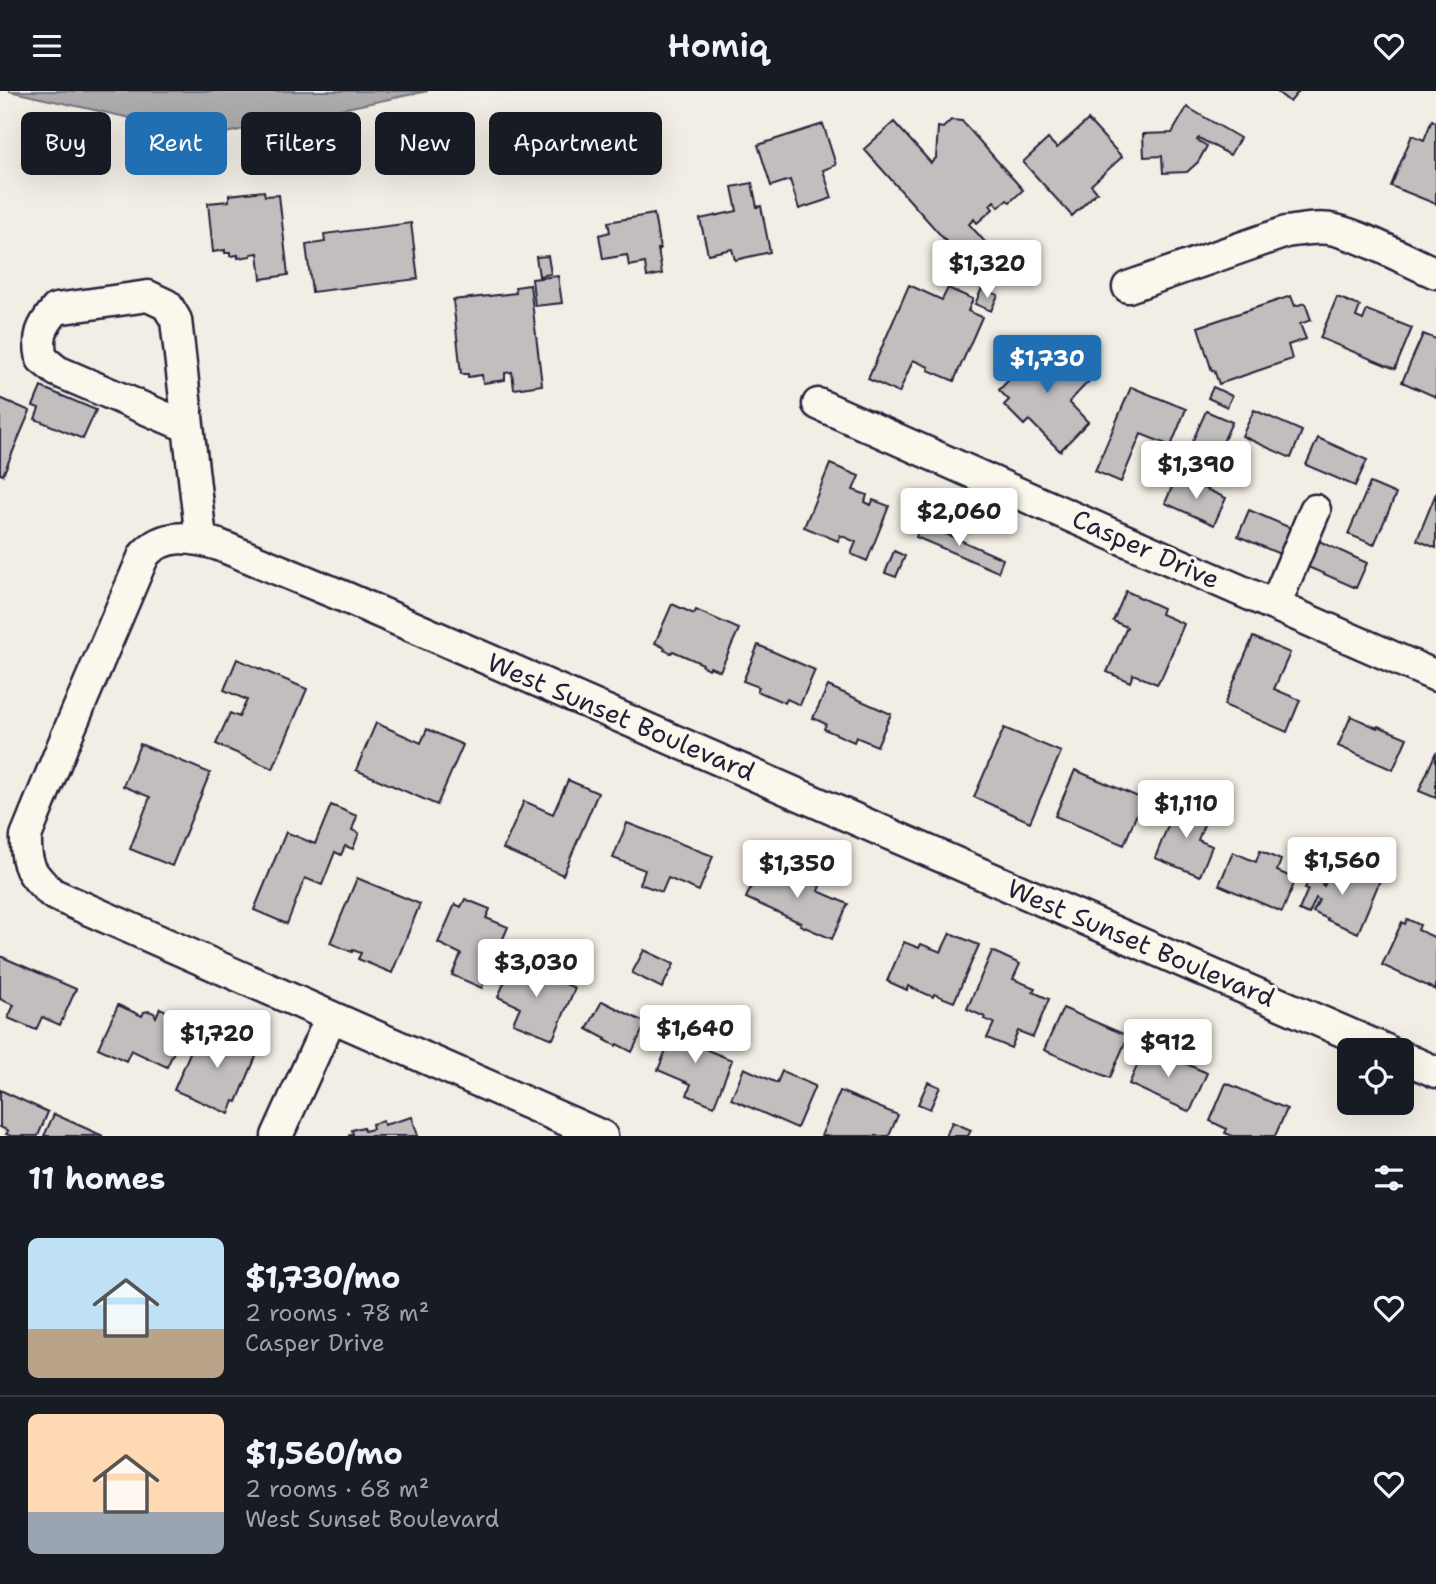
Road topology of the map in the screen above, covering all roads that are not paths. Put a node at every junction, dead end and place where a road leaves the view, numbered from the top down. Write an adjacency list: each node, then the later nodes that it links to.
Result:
1 (1436, 273): 2 (street)
2 (1128, 287)
3 (818, 404): 7 (street, Casper Drive)
4 (188, 427): 4 (street); 6 (street)
5 (1315, 510): 7 (street)
6 (201, 539): 9 (street, West Sunset Boulevard); 10 (street, West Sunset Boulevard)
7 (1275, 605): 8 (street, Casper Drive)
8 (1436, 676)
9 (331, 1017): 13 (street); 14 (street)
10 (1358, 1038)
11 (1414, 1062): 12 (street)
12 (1436, 1072)
13 (277, 1136)
14 (602, 1136)

